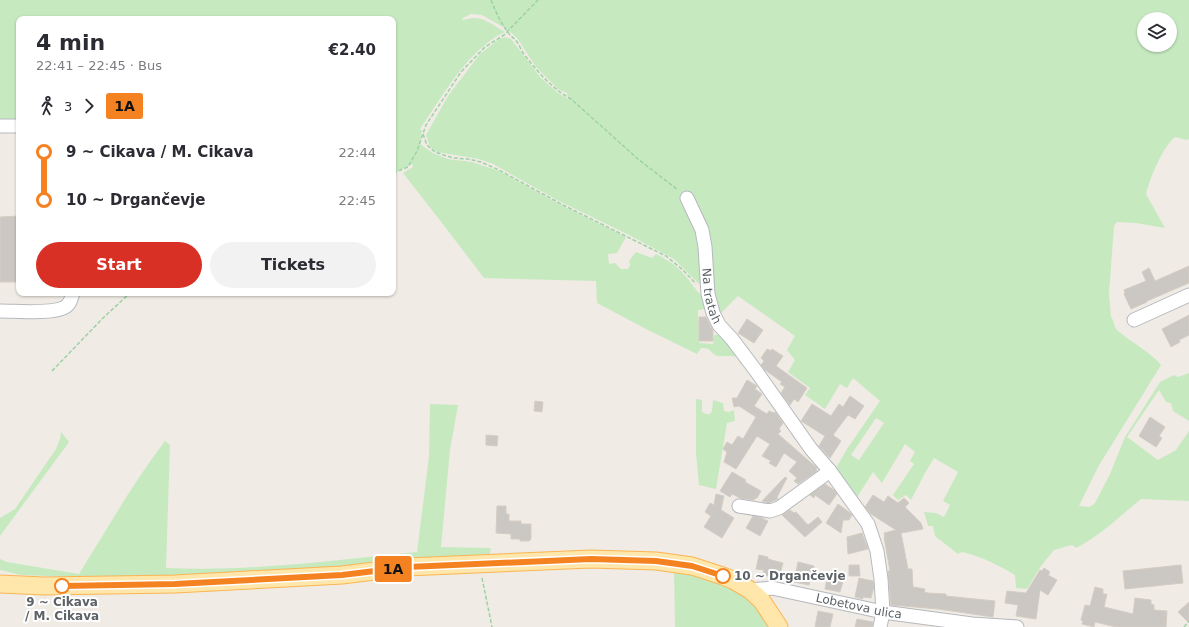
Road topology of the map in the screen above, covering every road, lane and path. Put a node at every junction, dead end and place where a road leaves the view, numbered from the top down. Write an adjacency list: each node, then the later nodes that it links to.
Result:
1 (491, 0): 3 (path)
2 (538, 0): 3 (path)
3 (507, 31): 6 (path); 8 (path)
4 (0, 126): 5 (street)
5 (16, 126)
6 (423, 134): 7 (path); 9 (path)
7 (396, 172)
8 (687, 198): 9 (street, Na tratah)
9 (708, 294): 16 (street, Na tratah)
10 (1189, 295): 14 (street)
11 (72, 296): 13 (street)
12 (127, 296): 15 (path)
13 (0, 311)
14 (1134, 320)
15 (52, 371)
16 (830, 471): 17 (street); 21 (street, Na tratah)
17 (739, 506)
18 (480, 564): 19 (main road); 20 (main road); 24 (path)
19 (0, 584)
20 (750, 590): 21 (street, Lobetova ulica); 25 (main road)
21 (883, 612): 23 (street, Lobetova ulica); 26 (street, Na tratah)
22 (1189, 621): 28 (path)
23 (953, 624): 27 (street, Lobetova ulica)
24 (492, 627)
25 (779, 627)
26 (880, 627)
27 (1017, 627)
28 (1184, 627)

